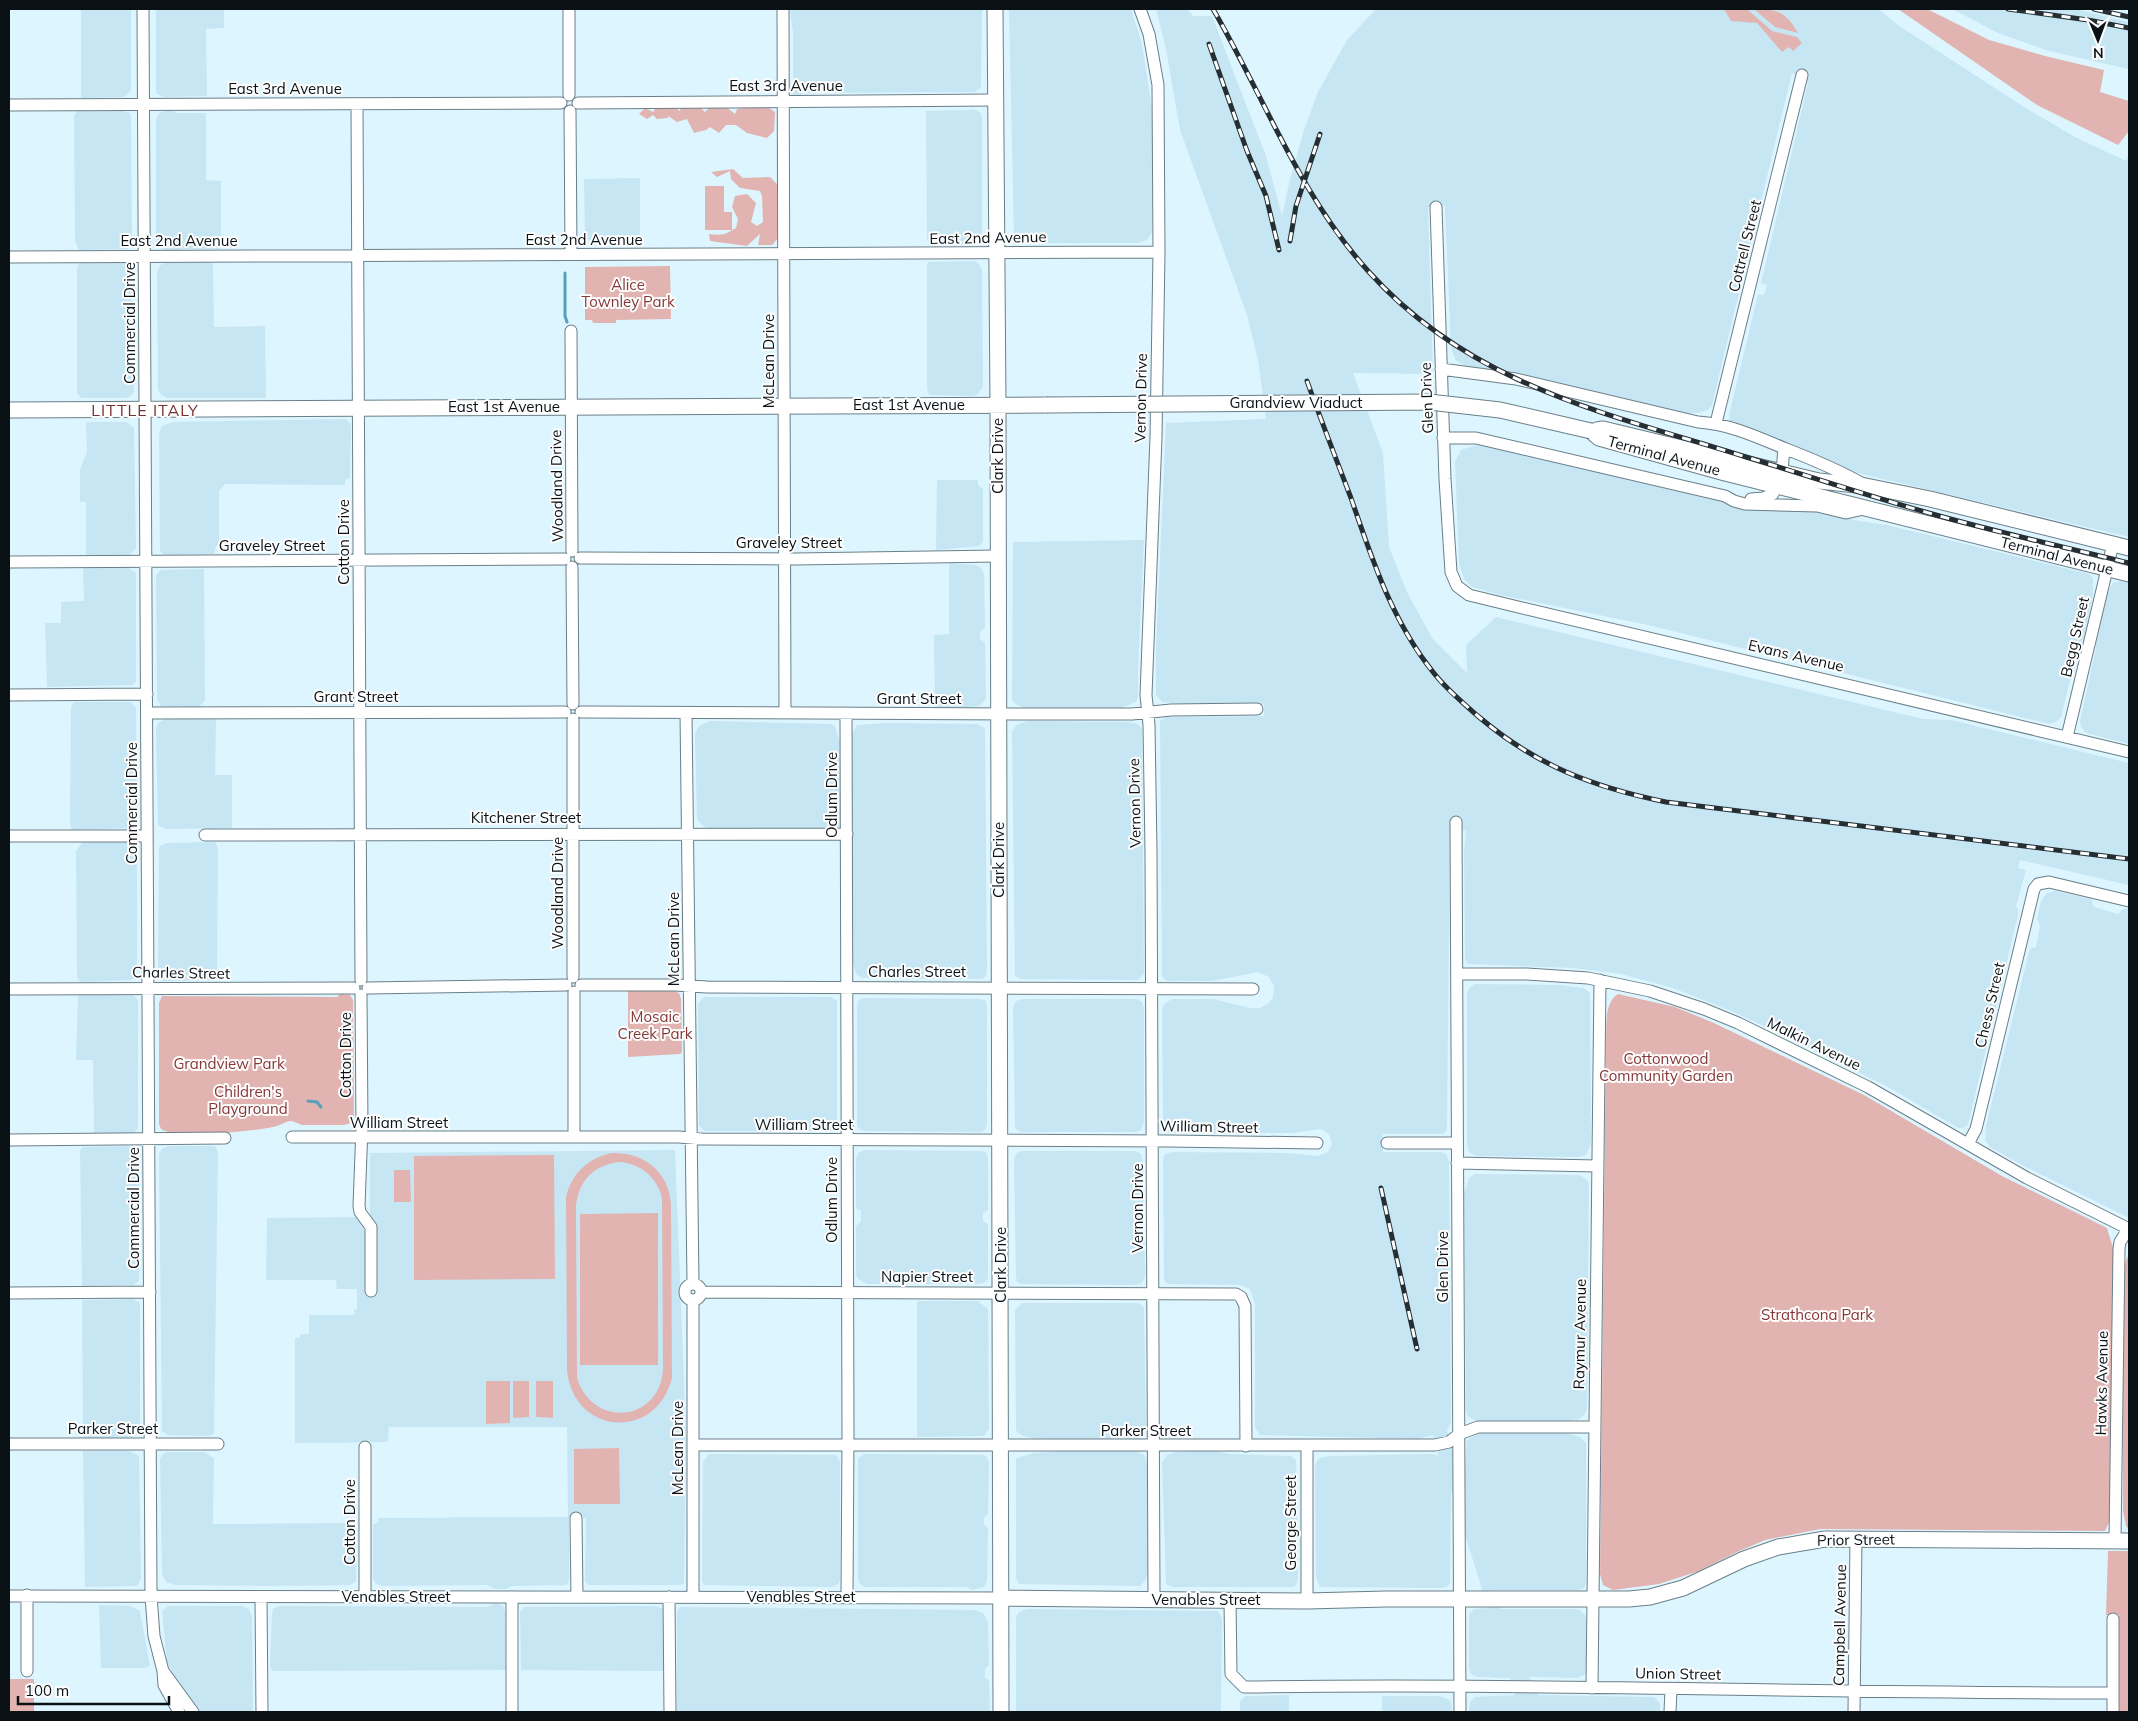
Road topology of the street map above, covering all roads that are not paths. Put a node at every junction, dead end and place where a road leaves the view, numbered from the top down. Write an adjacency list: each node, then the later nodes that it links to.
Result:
1 (143, 9): 10 (street, Commercial Drive)
2 (569, 9): 9 (street)
3 (783, 9): 8 (street, McLean Drive)
4 (995, 9): 7 (main road, Clark Drive)
5 (1140, 9): 15 (street, Vernon Drive)
6 (1802, 75): 29 (street, Cottrell Street)
7 (995, 100): 8 (street, East 3rd Avenue); 14 (main road, Clark Drive)
8 (783, 102): 9 (street, East 3rd Avenue); 17 (street, McLean Drive)
9 (569, 103): 11 (street, East 3rd Avenue); 16 (street)
10 (144, 104): 11 (street, East 3rd Avenue); 12 (street, East 3rd Avenue); 18 (street, Commercial Drive)
11 (357, 104): 19 (street, Cotton Drive)
12 (9, 105)
13 (1436, 207): 22 (street, Glen Drive)
14 (997, 252): 15 (street, East 2nd Avenue); 17 (street, East 2nd Avenue); 23 (main road, Clark Drive)
15 (1159, 252): 54 (street, Vernon Drive)
16 (570, 254): 17 (street, East 2nd Avenue); 19 (street, East 2nd Avenue)
17 (784, 254): 24 (street, McLean Drive)
18 (144, 256): 19 (street, East 2nd Avenue); 20 (street, East 2nd Avenue); 28 (street, Commercial Drive)
19 (357, 256): 26 (street, Cotton Drive)
20 (9, 257)
21 (571, 330): 25 (street, Woodland Drive)
22 (1441, 369): 29 (street, Terminal Avenue); 31 (street, Glen Drive)
23 (998, 404): 24 (main road, East 1st Avenue); 30 (main road, Grandview Viaduct, bridge); 39 (main road, Clark Drive)
24 (784, 406): 25 (main road, East 1st Avenue); 41 (street, McLean Drive)
25 (571, 407): 26 (main road, East 1st Avenue); 40 (street, Woodland Drive)
26 (358, 409): 28 (main road, East 1st Avenue); 42 (street, Cotton Drive)
27 (9, 410): 28 (main road, East 1st Avenue)
28 (145, 410): 43 (street, Commercial Drive)
29 (1716, 423): 32 (street, Terminal Avenue)
30 (1591, 431): 33 (main road, Terminal Avenue)
31 (1443, 438): 35 (street, Terminal Avenue); 47 (street, Glen Drive)
32 (1784, 448): 33 (street); 34 (street, Terminal Avenue)
33 (1780, 478): 34 (main road, Terminal Avenue); 35 (street); 36 (main road, Terminal Avenue)
34 (1866, 486): 37 (main road, Terminal Avenue)
35 (1725, 496): 36 (street, Terminal Avenue)
36 (1869, 509): 45 (main road, Terminal Avenue)
37 (2112, 544): 38 (main road, Terminal Avenue); 45 (street, Begg Street)
38 (2129, 548)
39 (997, 556): 41 (street, Graveley Street); 58 (main road, Clark Drive)
40 (572, 559): 41 (street, Graveley Street); 42 (street, Graveley Street); 53 (street, Woodland Drive)
41 (784, 559): 56 (street, McLean Drive)
42 (360, 560): 43 (street, Graveley Street); 52 (street, Cotton Drive)
43 (146, 561): 44 (street, Graveley Street); 48 (street, Commercial Drive)
44 (9, 562)
45 (2107, 569): 46 (main road, Terminal Avenue); 59 (street, Begg Street)
46 (2129, 574)
47 (1457, 586): 59 (street, Evans Avenue)
48 (147, 694): 49 (street); 51 (street, Commercial Drive)
49 (9, 695)
50 (1257, 709): 54 (street, Grant Street)
51 (147, 712): 52 (street, Grant Street); 68 (street, Commercial Drive)
52 (360, 712): 53 (street, Grant Street); 63 (street, Cotton Drive)
53 (573, 712): 55 (street, Grant Street); 62 (street, Woodland Drive)
54 (1148, 712): 58 (street, Grant Street); 79 (street, Vernon Drive)
55 (686, 713): 56 (street, Grant Street); 64 (street, McLean Drive)
56 (785, 713): 57 (street, Grant Street)
57 (846, 714): 58 (street, Grant Street); 65 (street, Odlum Drive)
58 (998, 714): 77 (main road, Clark Drive)
59 (2067, 737): 60 (street, Evans Avenue)
60 (2129, 752)
61 (1456, 822): 70 (street, Glen Drive)
62 (573, 833): 63 (street, Kitchener Street); 64 (street, Kitchener Street); 72 (street, Woodland Drive)
63 (360, 834): 66 (street, Kitchener Street); 76 (street, Cotton Drive)
64 (688, 834): 65 (street, Kitchener Street); 73 (street, McLean Drive)
65 (847, 834): 74 (street, Odlum Drive)
66 (205, 835)
67 (9, 836): 68 (street)
68 (147, 836): 75 (street, Commercial Drive)
69 (2129, 901): 94 (street, Chess Street)
70 (1458, 974): 71 (street, Malkin Avenue); 92 (street, Glen Drive)
71 (1600, 980): 94 (street, Malkin Avenue); 96 (street, Raymur Avenue)
72 (574, 985): 73 (street, Charles Street); 76 (street, Charles Street); 82 (street, Woodland Drive)
73 (689, 986): 74 (street, Charles Street); 85 (street, McLean Drive)
74 (847, 987): 77 (street, Charles Street); 88 (street, Odlum Drive)
75 (148, 988): 76 (street, Charles Street); 78 (street, Charles Street); 86 (street, Commercial Drive)
76 (361, 988): 84 (street, Cotton Drive)
77 (1000, 988): 79 (street, Charles Street); 89 (main road, Clark Drive)
78 (9, 989)
79 (1152, 989): 80 (street, Charles Street); 90 (street, Vernon Drive)
80 (1253, 989)
81 (292, 1137): 84 (street, William Street)
82 (574, 1137): 84 (street, William Street); 85 (street, William Street)
83 (225, 1138): 86 (street)
84 (361, 1138): 98 (street, Cotton Drive)
85 (691, 1138): 88 (street, William Street); 100 (street, McLean Drive)
86 (149, 1139): 87 (street); 99 (street, Commercial Drive)
87 (9, 1140)
88 (847, 1140): 89 (street, William Street); 101 (street, Odlum Drive)
89 (1001, 1141): 90 (street, William Street); 102 (main road, Clark Drive)
90 (1152, 1141): 93 (street, William Street); 104 (street, Vernon Drive)
91 (1387, 1143): 92 (street)
92 (1457, 1143): 95 (street, Glen Drive)
93 (1316, 1144)
94 (1968, 1144): 97 (street, Malkin Avenue)
95 (1457, 1163): 96 (street); 106 (street, Glen Drive)
96 (1597, 1166): 105 (street, Raymur Avenue)
97 (2129, 1229): 119 (street, Hawks Avenue)
98 (371, 1291)
99 (150, 1292): 103 (street); 107 (street, Commercial Drive)
100 (696, 1292): 101 (street, Napier Street); 111 (street, McLean Drive)
101 (847, 1292): 102 (street, Napier Street); 110 (street, Odlum Drive)
102 (1002, 1292): 104 (street, Napier Street); 112 (main road, Clark Drive)
103 (9, 1293)
104 (1152, 1293): 113 (street, Vernon Drive); 114 (street, Napier Street)
105 (1594, 1428): 106 (street, Parker Street); 134 (street, Raymur Avenue)
106 (1459, 1434): 115 (street, Parker Street); 131 (street, Glen Drive)
107 (150, 1443): 108 (street, Parker Street); 109 (street, Parker Street); 122 (street, Commercial Drive)
108 (9, 1444)
109 (218, 1444)
110 (848, 1444): 111 (street, Parker Street); 112 (street, Parker Street); 129 (street, Odlum Drive)
111 (693, 1445): 128 (street, McLean Drive)
112 (1002, 1445): 113 (street, Parker Street); 130 (main road, Clark Drive)
113 (1153, 1446): 114 (street, Parker Street); 132 (street, Vernon Drive)
114 (1246, 1446): 115 (street, Parker Street)
115 (1307, 1446): 135 (street, George Street)
116 (365, 1447): 124 (street, Cotton Drive)
117 (576, 1518): 126 (street)
118 (1856, 1539): 119 (main road, Prior Street); 134 (main road, Prior Street); 142 (street, Campbell Avenue)
119 (2122, 1541)
120 (27, 1595): 121 (street, Venables Street); 122 (street, Venables Street); 137 (street)
121 (9, 1596)
122 (151, 1596): 123 (street, Venables Street); 138 (street, Commercial Drive)
123 (261, 1596): 124 (street, Venables Street); 146 (street)
124 (365, 1597): 125 (street, Venables Street)
125 (512, 1597): 126 (street, Venables Street); 147 (street)
126 (577, 1597): 127 (street, Venables Street)
127 (670, 1597): 128 (street, Venables Street); 148 (street)
128 (693, 1597): 129 (street, Venables Street)
129 (847, 1597): 130 (street, Venables Street)
130 (1002, 1598): 132 (main road, Venables Street); 149 (main road, Clark Drive)
131 (1459, 1599): 134 (main road, Venables Street); 135 (main road, Venables Street); 139 (street, Glen Drive)
132 (1154, 1600): 133 (main road, Venables Street)
133 (1230, 1600): 135 (main road, Venables Street); 139 (street, Union Street)
134 (1592, 1600): 140 (street, Raymur Avenue)
135 (1307, 1601)
136 (2114, 1619): 143 (street)
137 (27, 1671)
138 (163, 1671): 144 (street, Commercial Drive); 145 (street)
139 (1459, 1686): 140 (street, Union Street); 150 (street, Glen Drive)
140 (1592, 1688): 141 (street, Union Street)
141 (1671, 1690): 142 (street, Union Street); 151 (street)
142 (1854, 1690): 143 (street, Union Street); 152 (street, Campbell Avenue)
143 (2113, 1693): 153 (street)
144 (179, 1712)
145 (193, 1712)
146 (262, 1712)
147 (512, 1712)
148 (670, 1712)
149 (1001, 1712)
150 (1460, 1712)
151 (1670, 1712)
152 (1854, 1712)
153 (2113, 1712)

